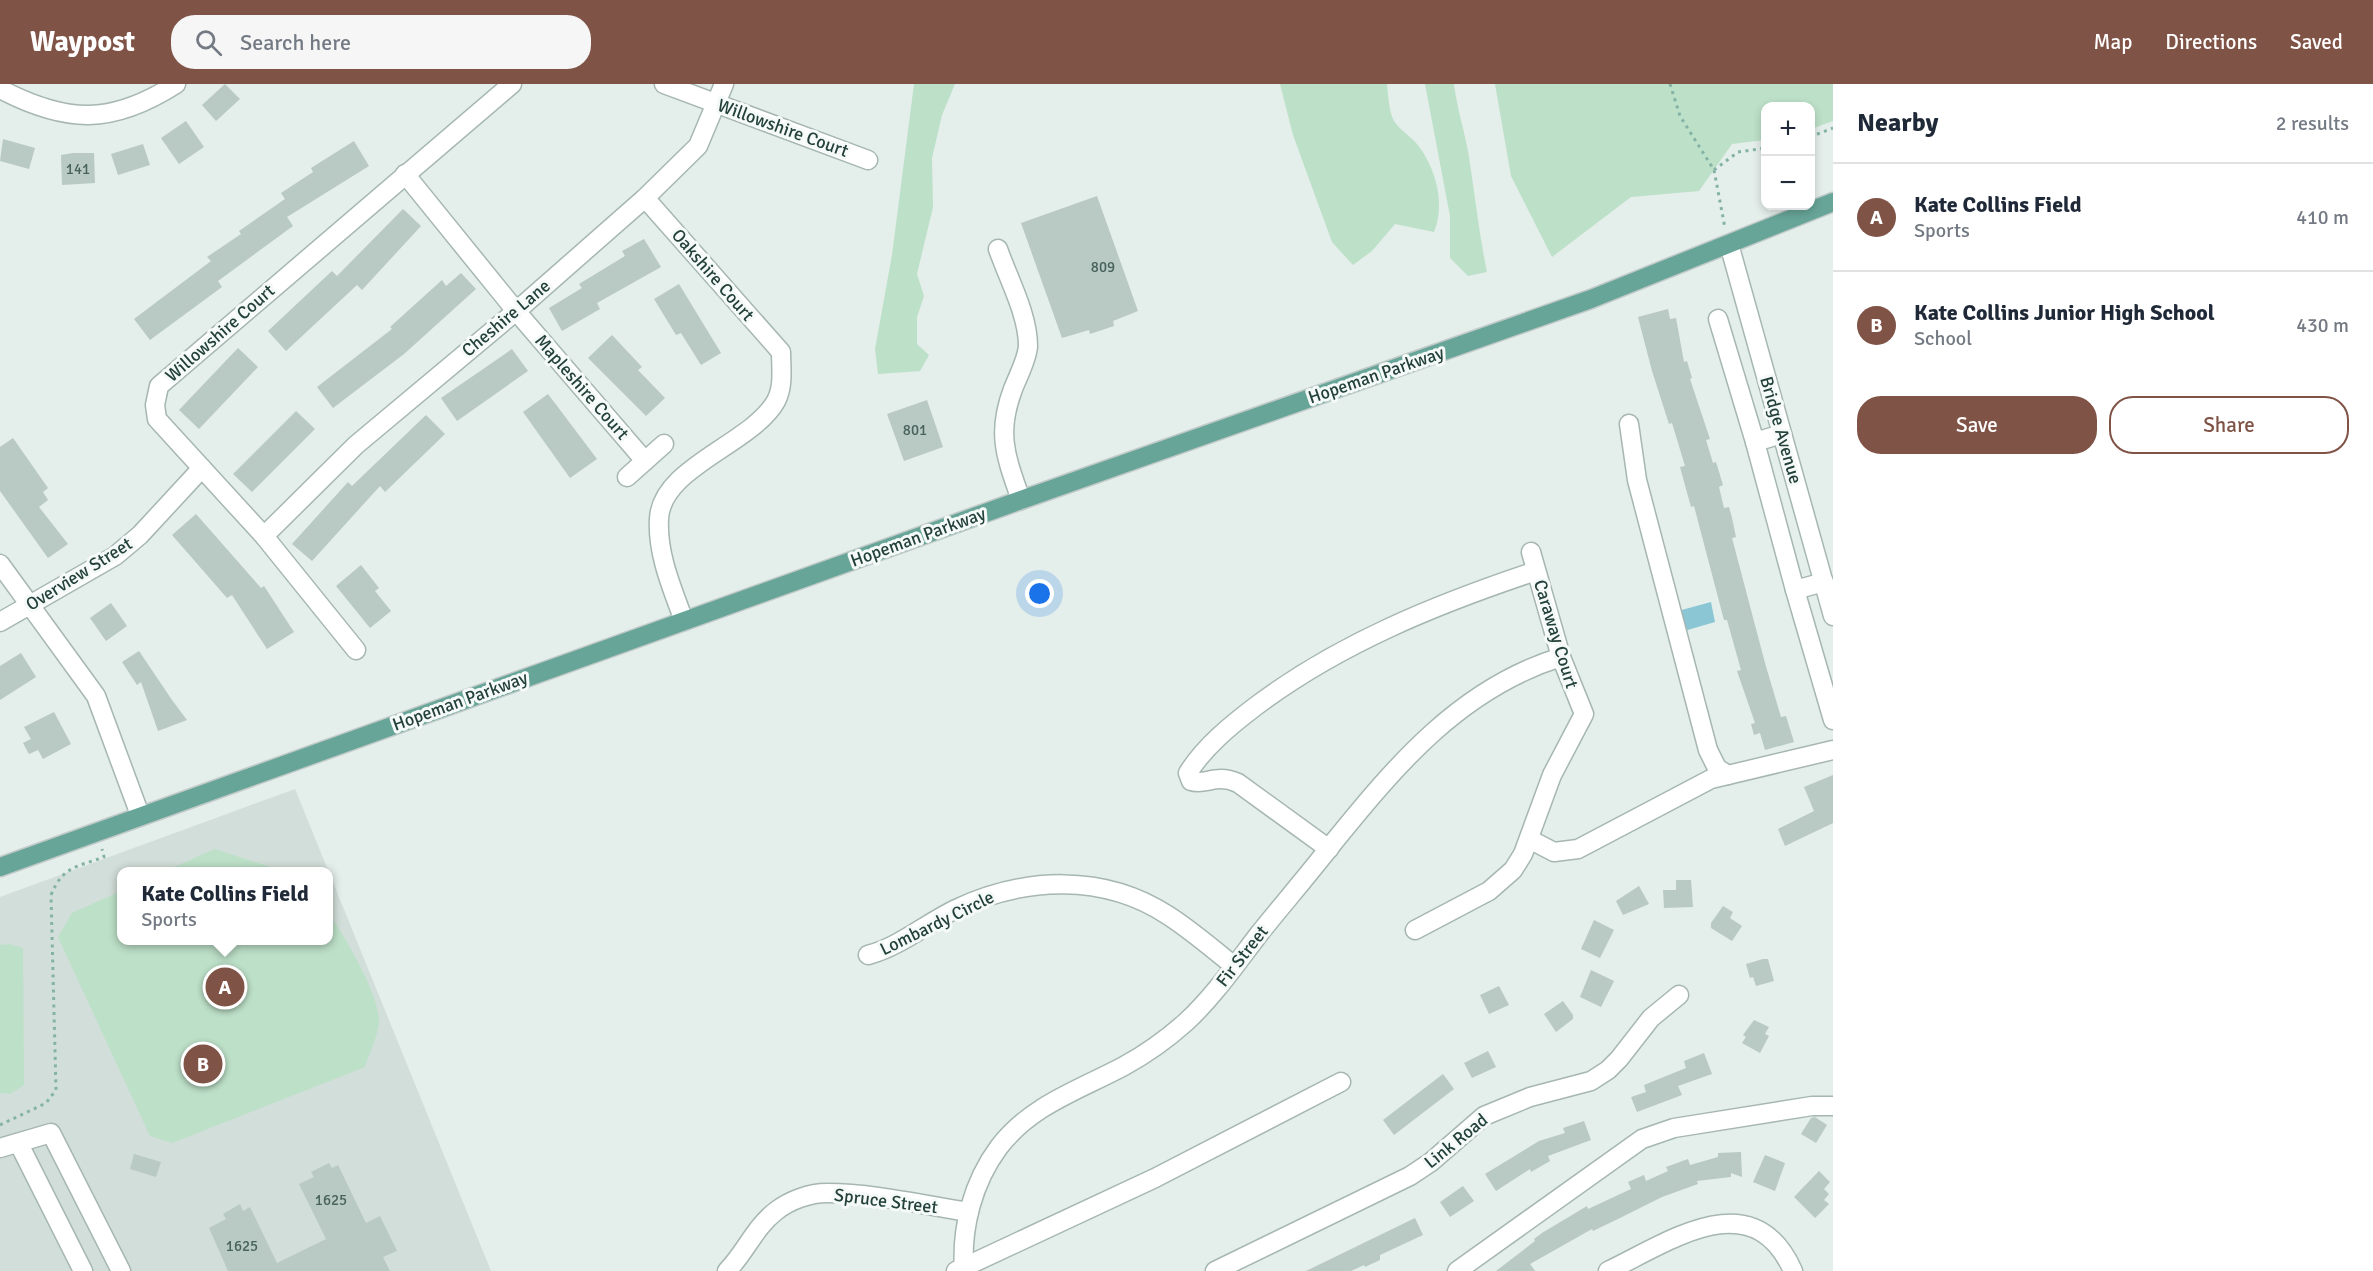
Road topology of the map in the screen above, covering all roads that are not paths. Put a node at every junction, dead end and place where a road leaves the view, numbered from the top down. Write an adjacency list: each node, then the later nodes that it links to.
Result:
1 (176, 84): 5 (street)
2 (512, 84): 8 (street, Willowshire Court)
3 (664, 84): 6 (street, Willowshire Court)
4 (724, 84): 6 (street, Cheshire Lane)
5 (0, 89)
6 (718, 104): 7 (street, Willowshire Court); 9 (street, Cheshire Lane)
7 (868, 160)
8 (405, 174): 13 (street, Mapleshire Court); 20 (street, Willowshire Court)
9 (645, 198): 13 (street, Cheshire Lane); 31 (street, Oakshire Court)
10 (1833, 202): 11 (main road, Hopeman Parkway)
11 (1729, 244): 16 (street, Bridge Avenue); 22 (main road, Hopeman Parkway)
12 (998, 249): 22 (street)
13 (516, 310): 19 (street, Mapleshire Court); 23 (street, Cheshire Lane)
14 (1718, 319): 17 (street)
15 (1629, 424): 37 (street)
16 (1782, 434): 17 (street); 27 (street, Bridge Avenue)
17 (1755, 442): 28 (street)
18 (664, 444): 19 (street)
19 (645, 461): 21 (street)
20 (201, 468): 23 (street, Willowshire Court); 29 (street, Overview Street)
21 (627, 477)
22 (1021, 500): 31 (main road, Hopeman Parkway)
23 (264, 536): 33 (street, Willowshire Court)
24 (1531, 552): 26 (street, Caraway Court)
25 (0, 564): 29 (street)
26 (1536, 571): 34 (street, Caraway Court); 40 (street)
27 (1824, 582): 28 (street); 30 (street, Bridge Avenue)
28 (1795, 590): 35 (street)
29 (29, 607): 32 (street, Overview Street); 38 (street)
30 (1833, 616)
31 (684, 621): 38 (main road, Hopeman Parkway)
32 (0, 622)
33 (356, 650)
34 (1561, 657): 39 (street, Caraway Court); 40 (street, Fir Street)
35 (1833, 720)
36 (1833, 750): 37 (street)
37 (1728, 775): 39 (street)
38 (140, 815): 41 (main road, Hopeman Parkway)
39 (1529, 839): 42 (street)
40 (1329, 849): 44 (street, Fir Street)
41 (0, 867)
42 (1414, 930)
43 (868, 955): 44 (street, Lombardy Circle)
44 (1234, 966): 50 (street, Fir Street)
45 (1679, 995): 55 (street, Link Road)
46 (1341, 1082): 51 (street)
47 (1833, 1106): 56 (street)
48 (19, 1144): 49 (street); 52 (street); 53 (street)
49 (0, 1148)
50 (969, 1212): 51 (street, Fir Street); 54 (street, Spruce Street)
51 (961, 1270)
52 (83, 1271)
53 (121, 1271)
54 (727, 1271)
55 (1215, 1271)
56 (1457, 1271)
57 (1608, 1271): 58 (street)
58 (1793, 1271)

